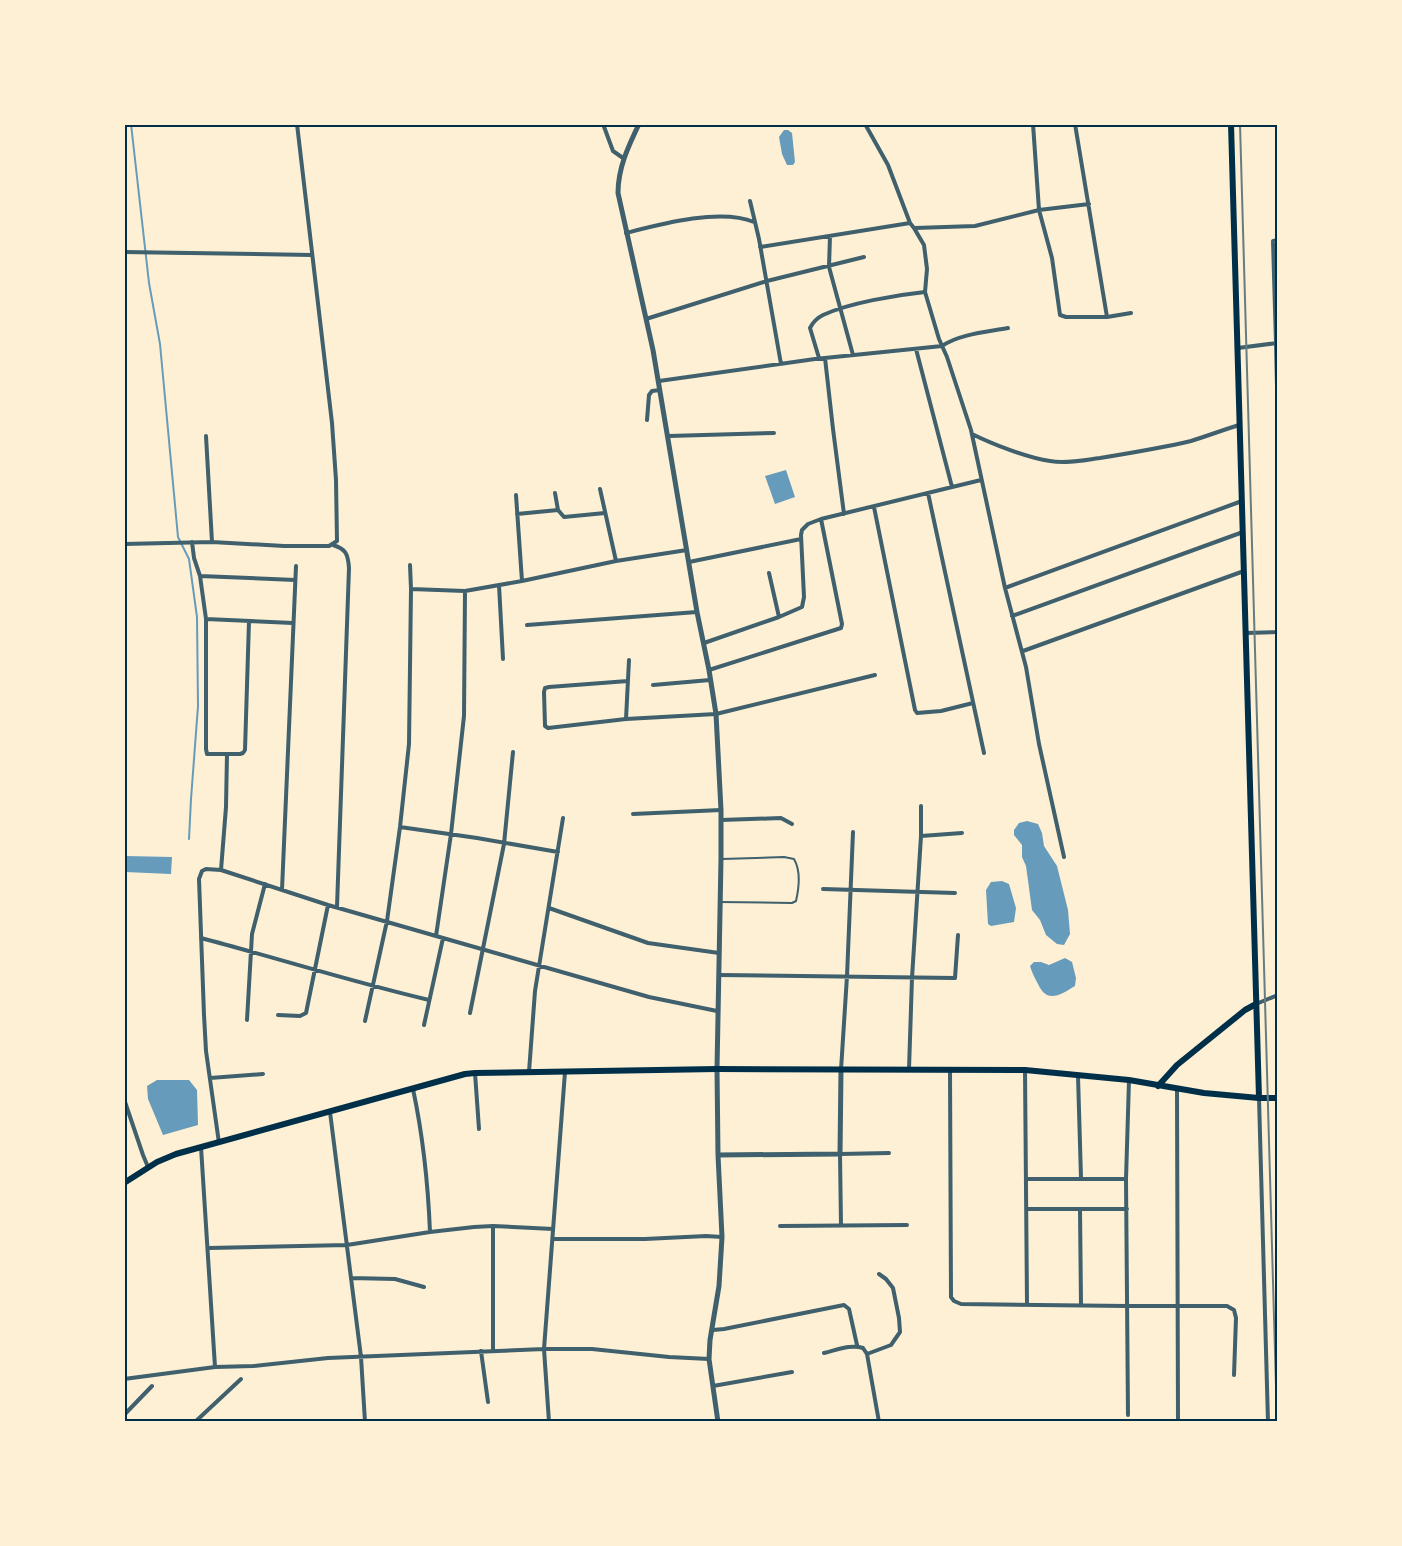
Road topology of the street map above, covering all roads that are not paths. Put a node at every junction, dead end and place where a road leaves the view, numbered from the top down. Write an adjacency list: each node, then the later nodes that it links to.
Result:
1 (297, 124): 20 (street)
2 (603, 124): 8 (street)
3 (639, 124): 8 (street)
4 (865, 124): 13 (street)
5 (1033, 124): 11 (street)
6 (1075, 124): 10 (street)
7 (1231, 124): 32 (main road)
8 (624, 158): 15 (street)
9 (750, 201): 12 (street)
10 (1089, 204): 11 (street); 27 (street)
11 (1039, 210): 14 (street); 27 (street)
12 (755, 223): 15 (street); 18 (street)
13 (910, 223): 14 (street); 16 (street)
14 (914, 228): 24 (street)
15 (626, 233): 28 (street)
16 (830, 236): 18 (street); 22 (street)
17 (1278, 240): 30 (street)
18 (760, 247): 23 (street)
19 (124, 252): 20 (street)
20 (312, 255): 65 (street)
21 (864, 257): 22 (street)
22 (829, 267): 23 (street); 25 (street)
23 (766, 281): 28 (street); 37 (street)
24 (925, 292): 25 (street); 31 (street)
25 (840, 309): 34 (street); 35 (street)
26 (1131, 313): 27 (street)
27 (1107, 316)
28 (646, 319): 38 (street)
29 (1008, 328): 31 (street)
30 (1277, 343): 32 (street); 42 (street)
31 (942, 346): 33 (street); 44 (street)
32 (1238, 348): 41 (main road)
33 (916, 350): 34 (street); 48 (street)
34 (854, 355): 36 (street)
35 (819, 358): 36 (street); 37 (street)
36 (825, 358): 58 (street)
37 (781, 364): 38 (street)
38 (659, 381): 39 (street)
39 (661, 389): 40 (street); 46 (street)
40 (647, 420)
41 (1239, 425): 44 (street); 53 (main road)
42 (1278, 432)
43 (774, 433): 46 (street)
44 (972, 434): 47 (street)
45 (206, 436): 63 (street)
46 (669, 436): 66 (street)
47 (981, 480): 48 (street); 78 (street)
48 (952, 487): 51 (street)
49 (600, 489): 56 (street)
50 (555, 493): 55 (street)
51 (928, 493): 54 (street); 99 (street)
52 (516, 495): 57 (street)
53 (1242, 501): 60 (main road); 78 (street)
54 (874, 507): 58 (street); 99 (street)
55 (558, 510): 56 (street); 57 (street)
56 (605, 513): 67 (street)
57 (517, 514): 76 (street)
58 (844, 514): 59 (street)
59 (821, 519): 61 (street); 94 (street)
60 (1243, 532): 71 (main road); 82 (street)
61 (801, 538): 68 (street); 83 (street)
62 (190, 542): 63 (street); 64 (street); 74 (street)
63 (212, 542): 65 (street)
64 (124, 544)
65 (333, 545): 129 (street)
66 (687, 550): 67 (street); 68 (street)
67 (616, 561): 76 (street)
68 (689, 562): 81 (street)
69 (410, 565): 79 (street)
70 (296, 566): 75 (street)
71 (1244, 571): 89 (main road); 91 (street)
72 (1278, 572): 88 (street)
73 (769, 573): 83 (street)
74 (200, 576): 75 (street); 84 (street)
75 (295, 580): 86 (street)
76 (522, 581): 77 (street)
77 (500, 585): 80 (street); 92 (street)
78 (1005, 588): 82 (street)
79 (411, 589): 80 (street); 111 (street)
80 (465, 591): 114 (street)
81 (698, 612): 87 (street); 90 (street)
82 (1012, 616): 91 (street)
83 (779, 617): 90 (street)
84 (206, 619): 85 (street); 104 (street)
85 (249, 621): 86 (street); 104 (street)
86 (293, 623): 123 (street)
87 (527, 625)
88 (1277, 632): 89 (street)
89 (1246, 633): 147 (main road)
90 (704, 643): 94 (street)
91 (1023, 651): 118 (street)
92 (503, 659)
93 (629, 660): 97 (street)
94 (710, 670): 96 (street)
95 (875, 675): 100 (street)
96 (711, 680): 98 (street); 100 (street)
97 (628, 681): 101 (street); 101 (street)
98 (653, 685)
99 (973, 703): 103 (street)
100 (716, 714): 101 (street); 106 (street)
101 (626, 719)
102 (513, 752): 116 (street)
103 (984, 753)
104 (227, 754): 120 (street)
105 (921, 806): 115 (street)
106 (721, 810): 107 (street); 109 (street)
107 (633, 814)
108 (563, 818): 117 (street)
109 (721, 820): 110 (street); 119 (street)
110 (792, 824)
111 (400, 827): 114 (street); 131 (street)
112 (853, 832): 124 (street)
113 (962, 833): 115 (street)
114 (451, 834): 116 (street); 133 (street)
115 (921, 836): 125 (street)
116 (504, 843): 117 (street); 136 (street)
117 (558, 852): 130 (street)
118 (1064, 857)
119 (721, 859): 127 (street); 127 (lane)
120 (221, 870): 121 (street); 134 (street)
121 (265, 884): 123 (street); 137 (street)
122 (823, 889): 124 (street)
123 (282, 890): 128 (street)
124 (851, 890): 125 (street); 142 (street)
125 (917, 892): 126 (street); 143 (street)
126 (955, 892)
127 (720, 902): 138 (street)
128 (328, 905): 129 (street); 140 (street)
129 (337, 907): 131 (street)
130 (549, 908): 138 (street); 139 (street)
131 (387, 921): 133 (street); 144 (street)
132 (958, 935): 143 (street)
133 (436, 936): 135 (street)
134 (201, 938): 137 (street); 164 (street)
135 (442, 938): 136 (street); 146 (street)
136 (484, 949): 139 (street); 149 (street)
137 (251, 951): 140 (street); 151 (street)
138 (719, 953): 141 (street)
139 (538, 964): 148 (street); 159 (street)
140 (315, 970): 144 (street); 150 (street)
141 (719, 975): 142 (street); 148 (street)
142 (847, 976): 143 (street); 155 (street)
143 (912, 978): 156 (street)
144 (373, 987): 146 (street); 152 (street)
145 (1278, 995): 147 (street)
146 (429, 1000): 153 (street)
147 (1256, 1004): 166 (main road); 169 (main road)
148 (717, 1011): 154 (street)
149 (470, 1013)
150 (278, 1015)
151 (247, 1020)
152 (365, 1021)
153 (424, 1025)
154 (717, 1068): 155 (main road); 160 (main road); 178 (street)
155 (840, 1070): 156 (main road); 177 (street)
156 (909, 1070): 157 (main road)
157 (950, 1070): 158 (main road); 200 (street)
158 (1025, 1070): 163 (main road); 181 (street)
159 (529, 1072): 160 (main road); 161 (main road)
160 (565, 1072): 191 (street)
161 (475, 1073): 167 (main road); 173 (street)
162 (263, 1074): 164 (street)
163 (1078, 1076): 165 (main road); 180 (street)
164 (210, 1078): 174 (street)
165 (1129, 1080): 166 (main road); 182 (street)
166 (1158, 1086): 168 (main road)
167 (413, 1089): 172 (main road); 192 (street)
168 (1178, 1089): 169 (main road); 203 (street)
169 (1259, 1098): 170 (main road); 229 (street)
170 (1278, 1098)
171 (124, 1099): 179 (street)
172 (330, 1112): 174 (main road); 195 (street)
173 (479, 1129)
174 (219, 1143): 175 (main road)
175 (201, 1147): 179 (main road); 196 (street)
176 (889, 1153): 177 (street)
177 (840, 1154): 178 (street); 190 (street)
178 (718, 1155): 193 (street)
179 (148, 1167): 183 (main road)
180 (1081, 1178): 181 (street); 182 (street)
181 (1026, 1179): 184 (street)
182 (1126, 1179): 186 (street)
183 (124, 1183)
184 (1026, 1209): 185 (street); 200 (street)
185 (1080, 1209): 186 (street); 201 (street)
186 (1127, 1209): 202 (street)
187 (907, 1225): 190 (street)
188 (494, 1226): 191 (street); 192 (street); 208 (street)
189 (780, 1226): 190 (street)
190 (841, 1226)
191 (553, 1229): 194 (street)
192 (430, 1232): 195 (street)
193 (722, 1237): 194 (street); 204 (street)
194 (553, 1239): 206 (street)
195 (347, 1245): 196 (street); 198 (street)
196 (209, 1248): 213 (street)
197 (879, 1274): 210 (street)
198 (351, 1278): 199 (street); 211 (street)
199 (424, 1287)
200 (1027, 1304): 201 (street)
201 (1081, 1305): 202 (street)
202 (1128, 1306): 203 (street); 222 (street)
203 (1178, 1306): 215 (street); 228 (street)
204 (713, 1329): 205 (street); 212 (street)
205 (856, 1346): 209 (street); 210 (street)
206 (543, 1349): 208 (street); 212 (street); 225 (street)
207 (481, 1351): 208 (street); 211 (street); 220 (street)
208 (493, 1351)
209 (824, 1353)
210 (867, 1354): 227 (street)
211 (361, 1357): 213 (street); 224 (street)
212 (709, 1359): 219 (street)
213 (215, 1367): 216 (street)
214 (792, 1372): 219 (street)
215 (1234, 1375)
216 (124, 1379)
217 (241, 1379): 223 (street)
218 (152, 1386): 221 (street)
219 (712, 1386): 226 (street)
220 (488, 1402)
221 (124, 1414)
222 (1128, 1415)
223 (195, 1422)
224 (365, 1422)
225 (549, 1422)
226 (718, 1422)
227 (879, 1422)
228 (1179, 1422)
229 (1268, 1422)

